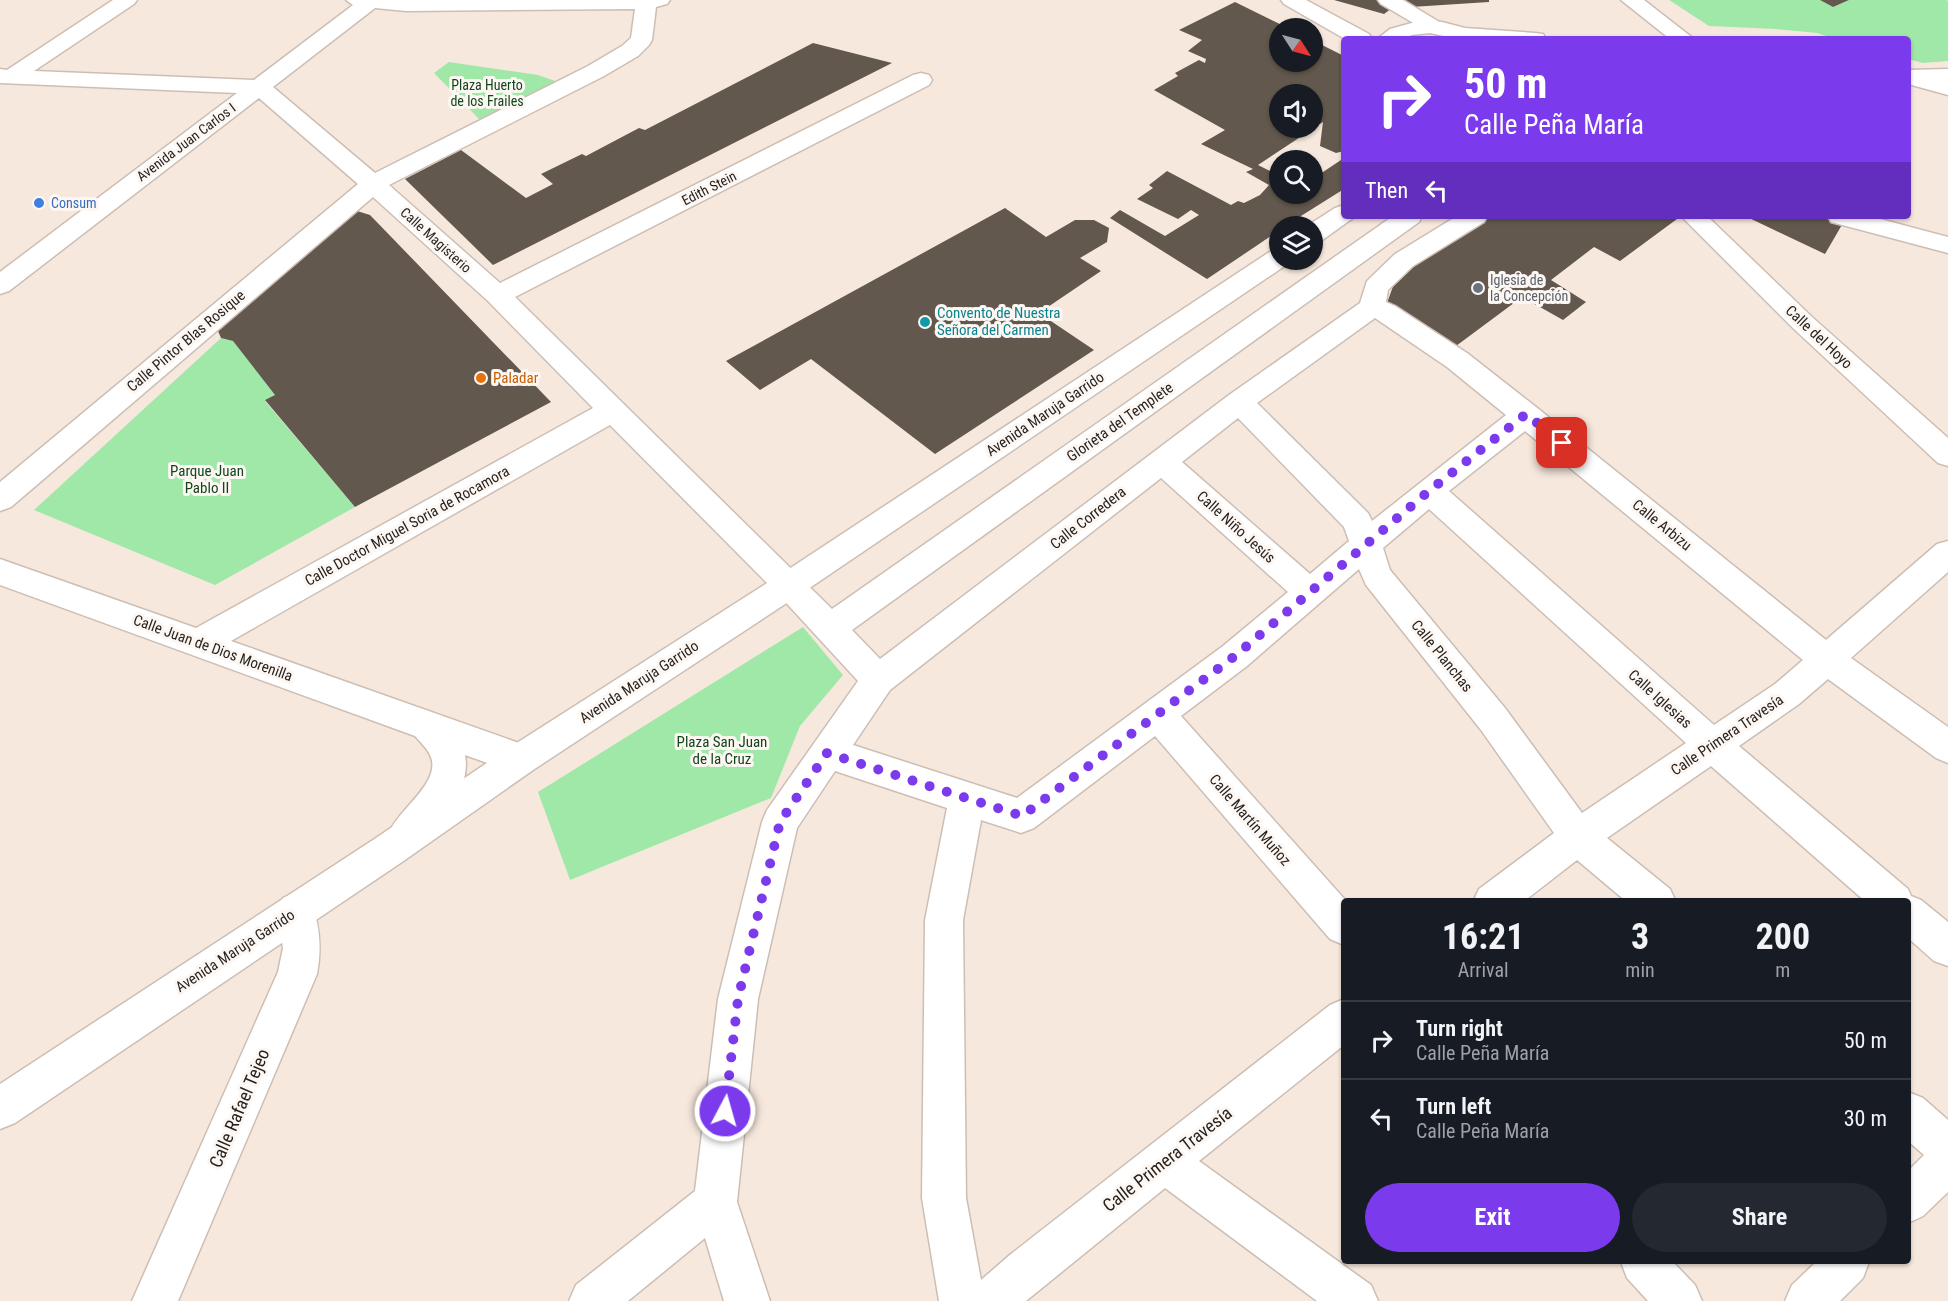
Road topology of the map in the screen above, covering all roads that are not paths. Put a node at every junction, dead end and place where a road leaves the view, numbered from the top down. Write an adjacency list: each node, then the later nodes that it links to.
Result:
1 (127, 0): 14 (street)
2 (1291, 0): 8 (street)
3 (1389, 0): 9 (street)
4 (1631, 0): 13 (street)
5 (366, 1): 7 (street); 19 (street, Avenida Juan Carlos I)
6 (653, 1): 7 (street); 21 (street, Calle Pintor Blas Rosique)
7 (560, 2)
8 (1324, 16): 10 (street); 11 (street)
9 (1434, 27): 10 (street); 12 (street)
10 (1395, 35)
11 (1356, 36)
12 (1465, 36)
13 (1679, 36)
14 (6, 76): 19 (street)
15 (1948, 76): 16 (street)
16 (1911, 77)
17 (1911, 78): 20 (street)
18 (921, 80): 31 (street, Edith Stein)
19 (259, 87): 21 (street, Calle Magisterio); 30 (street, Avenida Juan Carlos I)
20 (1948, 88)
21 (373, 184): 31 (street, Calle Magisterio); 39 (street, Calle Pintor Blas Rosique)
22 (1341, 215): 27 (street)
23 (1406, 219): 45 (street, Glorieta del Templete)
24 (1470, 219): 32 (street)
25 (1700, 219): 36 (street, Calle del Hoyo)
26 (1851, 219): 28 (street)
27 (1323, 227)
28 (1948, 245)
29 (1269, 264): 43 (street, Avenida Maruja Garrido)
30 (0, 285)
31 (497, 295): 34 (street, Calle Magisterio)
32 (1372, 307): 33 (street, Calle Corredera); 35 (street, Calle Arbizu)
33 (1239, 402): 37 (street, Calle Corredera); 40 (street, Calle Planchas)
34 (613, 410): 43 (street, Calle Magisterio); 46 (street, Calle Doctor Miguel Soria de Rocamora)
35 (1526, 414): 38 (street); 47 (street, Calle Arbizu)
36 (1948, 455)
37 (1161, 461): 44 (street, Calle Niño Jesús); 48 (street, Calle Corredera)
38 (1429, 491): 40 (street); 51 (street, Calle Iglesias)
39 (0, 500)
40 (1367, 546): 44 (street); 56 (street, Calle Planchas)
41 (1942, 568): 47 (street, Calle Primera Travesía)
42 (0, 572): 46 (street, Calle Juan de Dios Morenilla)
43 (789, 585): 45 (street, Calle Magisterio); 54 (street, Avenida Maruja Garrido)
44 (1310, 593): 49 (street)
45 (830, 628): 48 (street, Calle Magisterio)
46 (200, 642): 50 (street, Calle Juan de Dios Morenilla)
47 (1826, 659): 51 (street, Calle Primera Travesía); 52 (street, Calle Arbizu)
48 (878, 680): 53 (street, Calle Corredera)
49 (1156, 713): 55 (street); 63 (street, Calle Martín Muñoz)
50 (426, 724): 54 (street, Calle Juan de Dios Morenilla); 57 (street)
51 (1712, 745): 56 (street, Calle Primera Travesía); 60 (street, Calle Iglesias)
52 (1948, 747)
53 (827, 753): 55 (street); 72 (street, Calle Corredera)
54 (521, 759): 57 (street, Avenida Maruja Garrido)
55 (967, 799): 78 (street)
56 (1578, 837): 58 (street, Calle Primera Travesía); 59 (street, Calle Planchas)
57 (389, 850): 61 (street, Avenida Maruja Garrido)
58 (1497, 898)
59 (1652, 898)
60 (1890, 898)
61 (296, 912): 66 (street, Avenida Maruja Garrido); 75 (street, Calle Rafael Tejeo)
62 (1911, 916): 64 (street)
63 (1341, 923)
64 (1948, 947)
65 (1341, 1021): 69 (street, Calle Primera Travesía)
66 (0, 1108)
67 (1911, 1116): 68 (street)
68 (1948, 1148)
69 (1165, 1162): 79 (street, Calle Primera Travesía); 80 (street)
70 (1948, 1162): 71 (street)
71 (1911, 1198)
72 (715, 1202): 76 (street); 77 (street)
73 (1645, 1264): 81 (street)
74 (1845, 1264): 82 (street)
75 (155, 1301)
76 (592, 1301)
77 (747, 1301)
78 (962, 1301)
79 (992, 1301)
80 (1355, 1301)
81 (1679, 1301)
82 (1808, 1301)

